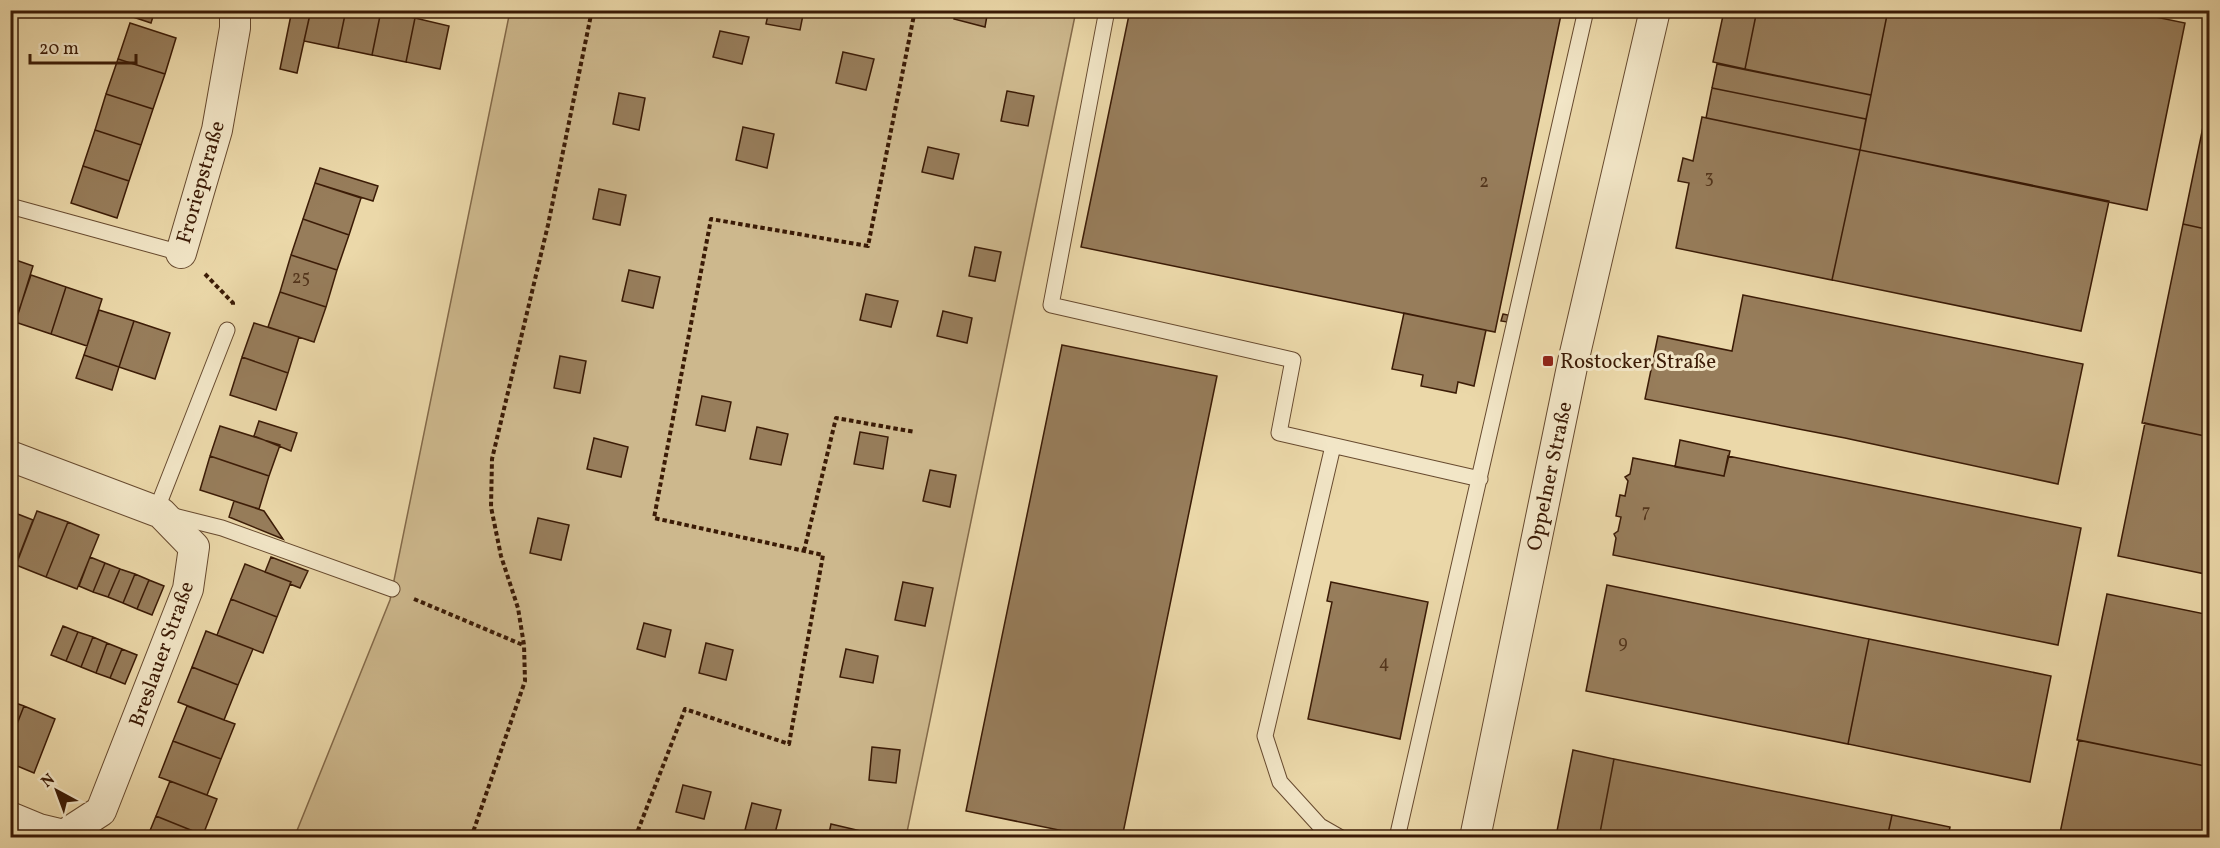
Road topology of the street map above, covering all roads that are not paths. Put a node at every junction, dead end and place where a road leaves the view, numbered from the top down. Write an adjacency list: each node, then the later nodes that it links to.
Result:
1 (234, 10): 6 (street, Froriepstraße)
2 (1107, 10): 8 (lane)
3 (1586, 10): 10 (lane)
4 (1655, 10): 17 (street, Oppelner Straße)
5 (10, 206): 6 (lane, Froriepstraße)
6 (181, 252)
7 (227, 330): 11 (lane)
8 (1333, 446): 10 (lane); 15 (lane)
9 (10, 456): 11 (street, Breslauer Straße)
10 (1479, 479): 16 (lane)
11 (158, 512): 12 (lane); 14 (street, Breslauer Straße)
12 (392, 589)
13 (10, 817): 14 (street, Breslauer Straße)
14 (66, 836)
15 (1341, 837)
16 (1397, 837)
17 (1475, 837)

